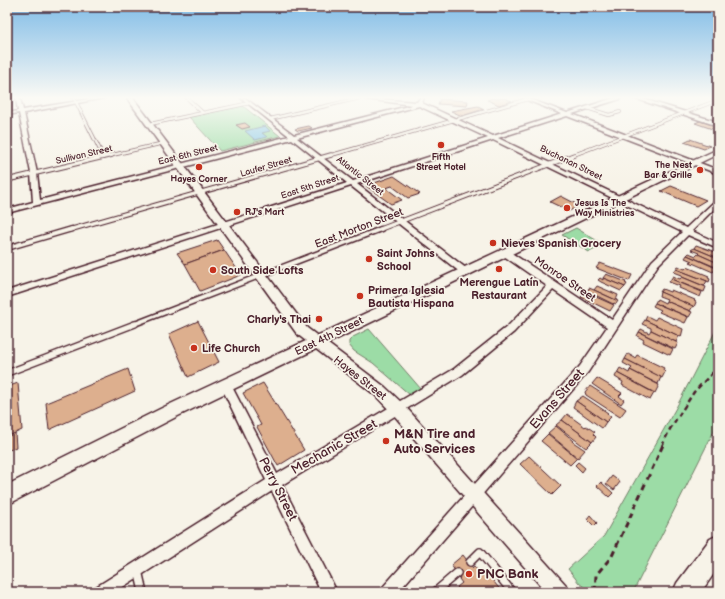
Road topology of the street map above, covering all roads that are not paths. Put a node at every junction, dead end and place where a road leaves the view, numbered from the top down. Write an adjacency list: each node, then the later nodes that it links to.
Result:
1 (24, 126): 22 (street)
2 (88, 126): 16 (lane)
3 (151, 126): 14 (street, Hayes Street)
4 (279, 126): 12 (street, Atlantic Street)
5 (336, 126): 12 (street, East 6th Street)
6 (433, 126): 17 (lane, Laufer Street)
7 (467, 126): 13 (street, Buchanan Street)
8 (530, 126): 13 (street, East 5th Street)
9 (598, 126): 11 (street)
10 (651, 126): 11 (lane, East Morton Street)
11 (624, 136): 18 (street); 19 (lane, East Morton Street)
12 (294, 137): 17 (street, Atlantic Street); 20 (street, East 6th Street)
13 (492, 138): 19 (street, Buchanan Street); 24 (street, East 5th Street)
14 (164, 143): 16 (lane, Sullivan Street); 20 (street, Hayes Street)
15 (718, 151): 18 (main road, East 4th Street)
16 (103, 157): 22 (lane, Sullivan Street)
17 (320, 158): 24 (street, Atlantic Street); 25 (lane, Laufer Street)
18 (693, 162): 21 (street); 26 (main road, East 4th Street)
19 (551, 164): 26 (street, Buchanan Street); 30 (lane, East Morton Street)
20 (181, 166): 25 (street, Hayes Street); 28 (street, East 6th Street)
21 (718, 172)
22 (34, 173): 23 (lane, Sullivan Street); 28 (street)
23 (7, 180)
24 (353, 183): 30 (street, Atlantic Street); 31 (street, East 5th Street)
25 (200, 192): 31 (street, Hayes Street); 34 (lane, Laufer Street)
26 (620, 198): 32 (street, Buchanan Street); 35 (main road, East 4th Street)
27 (718, 201): 32 (street, Evans Street)
28 (37, 203): 29 (street, East 6th Street)
29 (7, 211)
30 (401, 221): 36 (street, Atlantic Street); 37 (lane, East Morton Street)
31 (224, 225): 37 (street, Hayes Street); 39 (street, East 5th Street)
32 (687, 231): 33 (street, Buchanan Street); 40 (street, Evans Street)
33 (718, 246)
34 (7, 248)
35 (504, 252): 36 (main road, East 4th Street); 38 (street, Monroe Street)
36 (464, 271): 41 (main road, East 4th Street)
37 (261, 275): 41 (street, Hayes Street); 42 (lane, East Morton Street)
38 (552, 285): 40 (street, Monroe Street); 44 (street, Mechanic Street)
39 (7, 294)
40 (613, 326): 47 (street, Evans Street)
41 (316, 342): 43 (main road, East 4th Street); 44 (street, Hayes Street)
42 (7, 373)
43 (226, 386): 45 (street, Perry Street); 46 (main road, East 4th Street)
44 (398, 409): 45 (street, Mechanic Street); 47 (street, Hayes Street)
45 (275, 482): 50 (street, Mechanic Street); 54 (street, Perry Street)
46 (7, 495)
47 (473, 496): 55 (street, Evans Street); 58 (street, Hayes Street)
48 (718, 547): 59 (highway)
49 (470, 562): 57 (lane)
50 (138, 568): 52 (street, Mechanic Street); 53 (lane)
51 (457, 573): 56 (lane)
52 (101, 592)
53 (144, 592)
54 (329, 592)
55 (388, 592)
56 (435, 592)
57 (512, 592)
58 (558, 592)
59 (686, 592)

